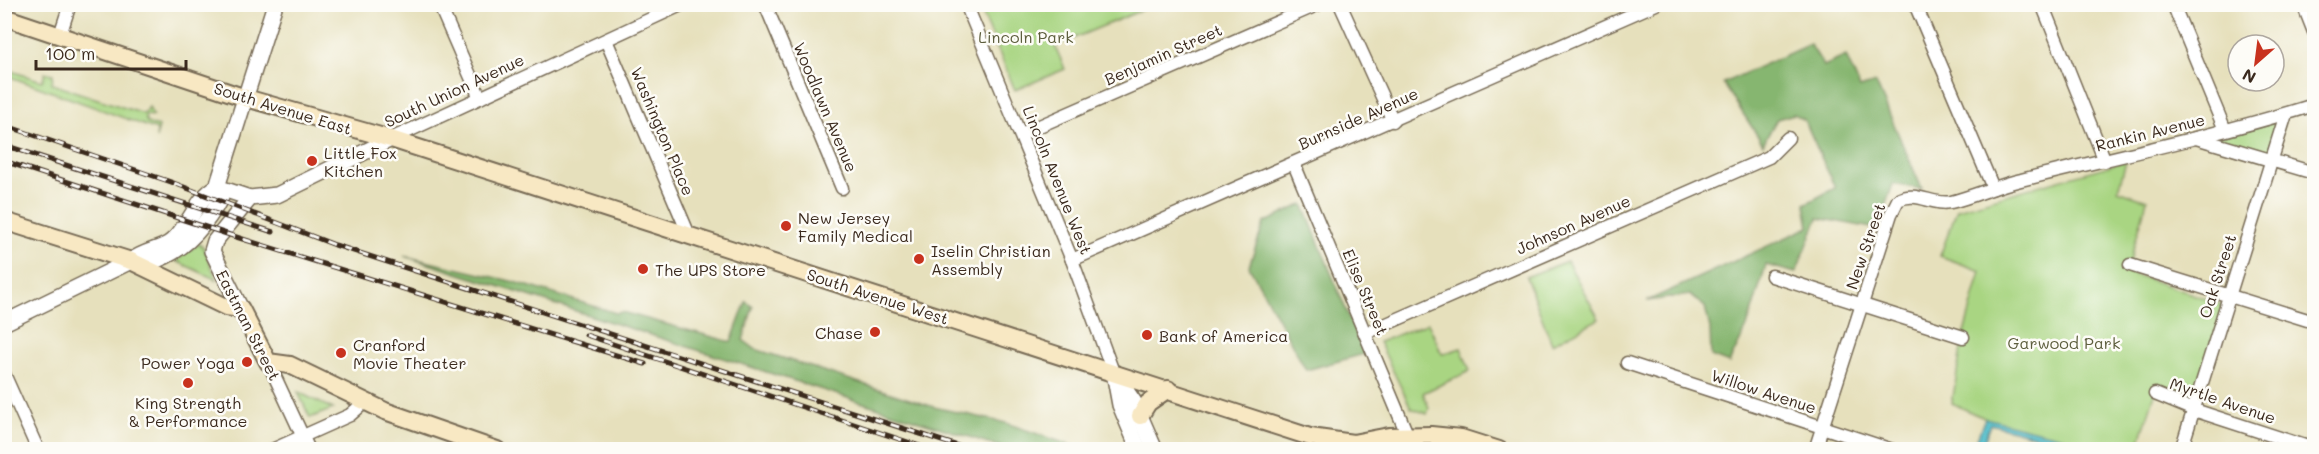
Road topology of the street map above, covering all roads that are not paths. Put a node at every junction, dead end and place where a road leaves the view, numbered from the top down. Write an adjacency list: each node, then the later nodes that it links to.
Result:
1 (70, 4): 16 (street)
2 (275, 4): 18 (street)
3 (439, 4): 19 (street)
4 (683, 4): 17 (street, South Union Avenue)
5 (765, 4): 33 (street, Woodlawn Avenue)
6 (966, 4): 24 (street, Lincoln Avenue West)
7 (1319, 4): 24 (street, Benjamin Street)
8 (1340, 4): 22 (street)
9 (1656, 4): 22 (street, Burnside Avenue)
10 (1915, 4): 34 (street)
11 (2042, 4): 29 (street)
12 (2173, 4): 23 (street)
13 (2303, 4): 15 (street)
14 (4, 17): 16 (main road, South Avenue East)
15 (2314, 32)
16 (60, 35): 18 (main road, South Avenue East)
17 (606, 40): 19 (street, South Union Avenue); 39 (street, Washington Place)
18 (246, 98): 27 (main road, South Avenue East); 32 (street)
19 (480, 98): 27 (street, South Union Avenue)
20 (2314, 105): 21 (street, Rankin Avenue)
21 (2286, 114): 23 (street, Rankin Avenue); 28 (street, Oak Street)
22 (1393, 121): 30 (street, Burnside Avenue)
23 (2225, 130): 26 (street, Rankin Avenue)
24 (1021, 134): 40 (street, Lincoln Avenue West)
25 (1788, 138): 49 (street, Johnson Avenue)
26 (2195, 138): 28 (street); 29 (street, Rankin Avenue)
27 (391, 139): 35 (street, South Union Avenue); 39 (main road, South Avenue West)
28 (2272, 160): 31 (street); 44 (street, Oak Street)
29 (2105, 161): 34 (street, Rankin Avenue)
30 (1293, 164): 40 (street, Burnside Avenue); 49 (street, Elise Street)
31 (2314, 173)
32 (217, 187): 35 (street); 41 (street)
33 (842, 188)
34 (1993, 188): 45 (street, New Street)
35 (246, 202): 46 (street, Eastman Street)
36 (4, 221): 37 (main road)
37 (25, 228): 38 (main road); 41 (main road)
38 (4, 229)
39 (689, 235): 53 (main road, South Avenue West)
40 (1072, 260): 53 (street, Lincoln Avenue West)
41 (131, 261): 46 (main road); 48 (street)
42 (2130, 265): 44 (street)
43 (1772, 276): 45 (street)
44 (2228, 294): 47 (street); 58 (street, Oak Street)
45 (1862, 304): 50 (street); 60 (street, New Street)
46 (241, 309): 51 (main road, Eastman Street)
47 (2314, 322)
48 (4, 323)
49 (1366, 333): 62 (street, Elise Street)
50 (1963, 337)
51 (268, 362): 57 (main road); 61 (street, Eastman Street)
52 (1627, 363): 60 (street, Willow Avenue)
53 (1113, 372): 55 (main road, South Avenue West); 59 (street, Lincoln Avenue West); 68 (street, Lincoln Avenue West)
54 (4, 374): 64 (street)
55 (1168, 389): 59 (main road); 62 (main road, South Avenue West)
56 (2155, 394): 58 (street, Myrtle Avenue)
57 (365, 402): 61 (street); 67 (main road)
58 (2194, 410): 63 (street, Myrtle Avenue); 73 (street, Oak Street)
59 (1140, 416): 69 (street, Lincoln Avenue West)
60 (1822, 428): 71 (street, New Street); 72 (street, Willow Avenue)
61 (303, 435): 65 (street); 66 (street, Eastman Street)
62 (1407, 435): 70 (main road, South Avenue West)
63 (2314, 449)
64 (38, 450)
65 (272, 450)
66 (309, 450)
67 (497, 450)
68 (1139, 450)
69 (1155, 450)
70 (1498, 450)
71 (1815, 450)
72 (1893, 450)
73 (2181, 450)

